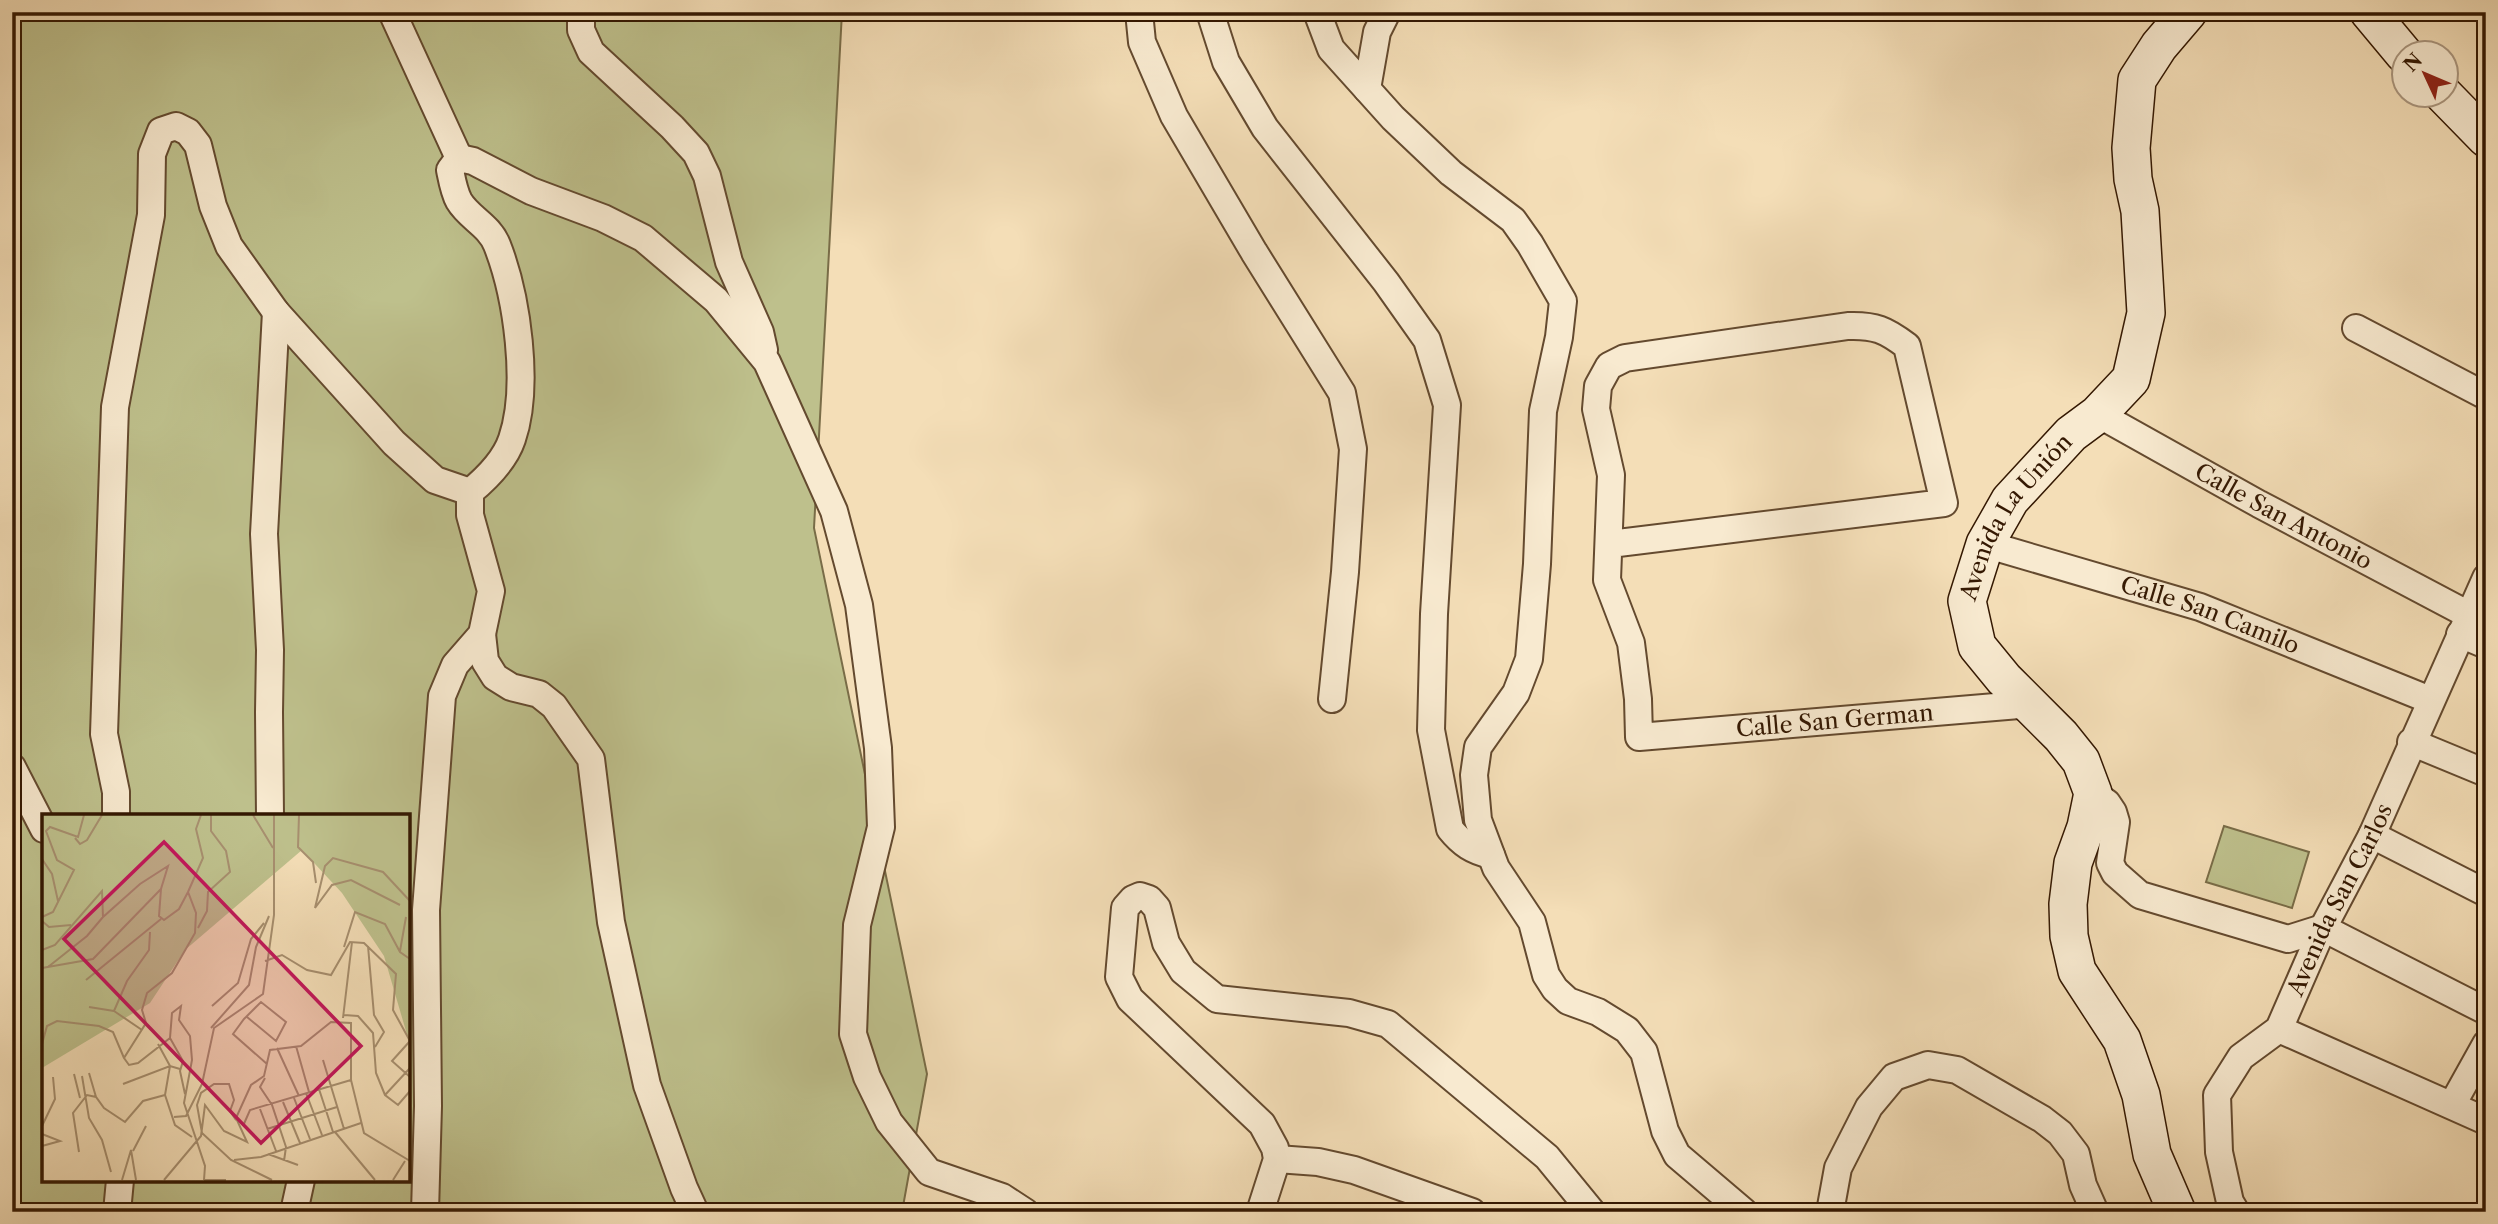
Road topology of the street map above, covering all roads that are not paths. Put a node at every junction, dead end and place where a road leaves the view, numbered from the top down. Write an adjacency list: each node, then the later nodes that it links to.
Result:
1 (392, 12): 13 (street)
2 (581, 12): 16 (street)
3 (1139, 12): 26 (street)
4 (1210, 12): 37 (street)
5 (1317, 12): 10 (street)
6 (1387, 12): 10 (street)
7 (2188, 12): 18 (main road, Avenida La Unión)
8 (2369, 12): 9 (main road)
9 (2390, 38)
10 (1367, 89): 37 (street)
11 (2456, 108): 12 (main road)
12 (2486, 138)
13 (459, 158): 16 (street); 19 (street)
14 (276, 312): 19 (street); 33 (street); 34 (street)
15 (2356, 328): 17 (street)
16 (766, 362): 52 (street)
17 (2486, 396)
18 (2098, 414): 21 (main road, Avenida La Unión); 23 (street, Calle San Antonio)
19 (470, 492): 24 (street)
20 (1609, 544): 20 (street); 28 (street, Calle San German)
21 (1985, 544): 27 (street, Calle San Camilo); 28 (main road, Avenida La Unión)
22 (2486, 578): 23 (street, Avenida San Carlos)
23 (2464, 625): 25 (street, Calle San Antonio); 27 (street, Avenida San Carlos)
24 (482, 634): 50 (street); 51 (street)
25 (2486, 645)
26 (1332, 699)
27 (2430, 700): 29 (street, Avenida San Carlos)
28 (2031, 704): 32 (main road, Avenida La Unión)
29 (2412, 742): 31 (street); 36 (street, Avenida San Carlos)
30 (12, 767): 35 (street)
31 (2486, 773)
32 (2093, 793): 39 (street); 59 (main road)
33 (116, 814)
34 (270, 814)
35 (42, 825)
36 (2372, 835): 38 (street); 39 (street, Avenida San Carlos)
37 (1491, 855): 56 (street)
38 (2486, 893)
39 (2323, 929): 40 (street); 41 (street, Avenida San Carlos)
40 (2486, 1011)
41 (2279, 1029): 43 (street); 60 (street, Avenida San Carlos)
42 (2486, 1044): 43 (street)
43 (2452, 1105): 44 (street)
44 (2486, 1121)
45 (1277, 1159): 53 (street); 54 (street); 55 (street)
46 (120, 1182): 48 (street)
47 (300, 1182): 49 (street)
48 (117, 1212)
49 (294, 1212)
50 (425, 1212)
51 (695, 1212)
52 (1025, 1212)
53 (1260, 1212)
54 (1472, 1212)
55 (1592, 1212)
56 (1744, 1212)
57 (1830, 1212): 58 (street)
58 (2095, 1212)
59 (2177, 1212)
60 (2235, 1212)

